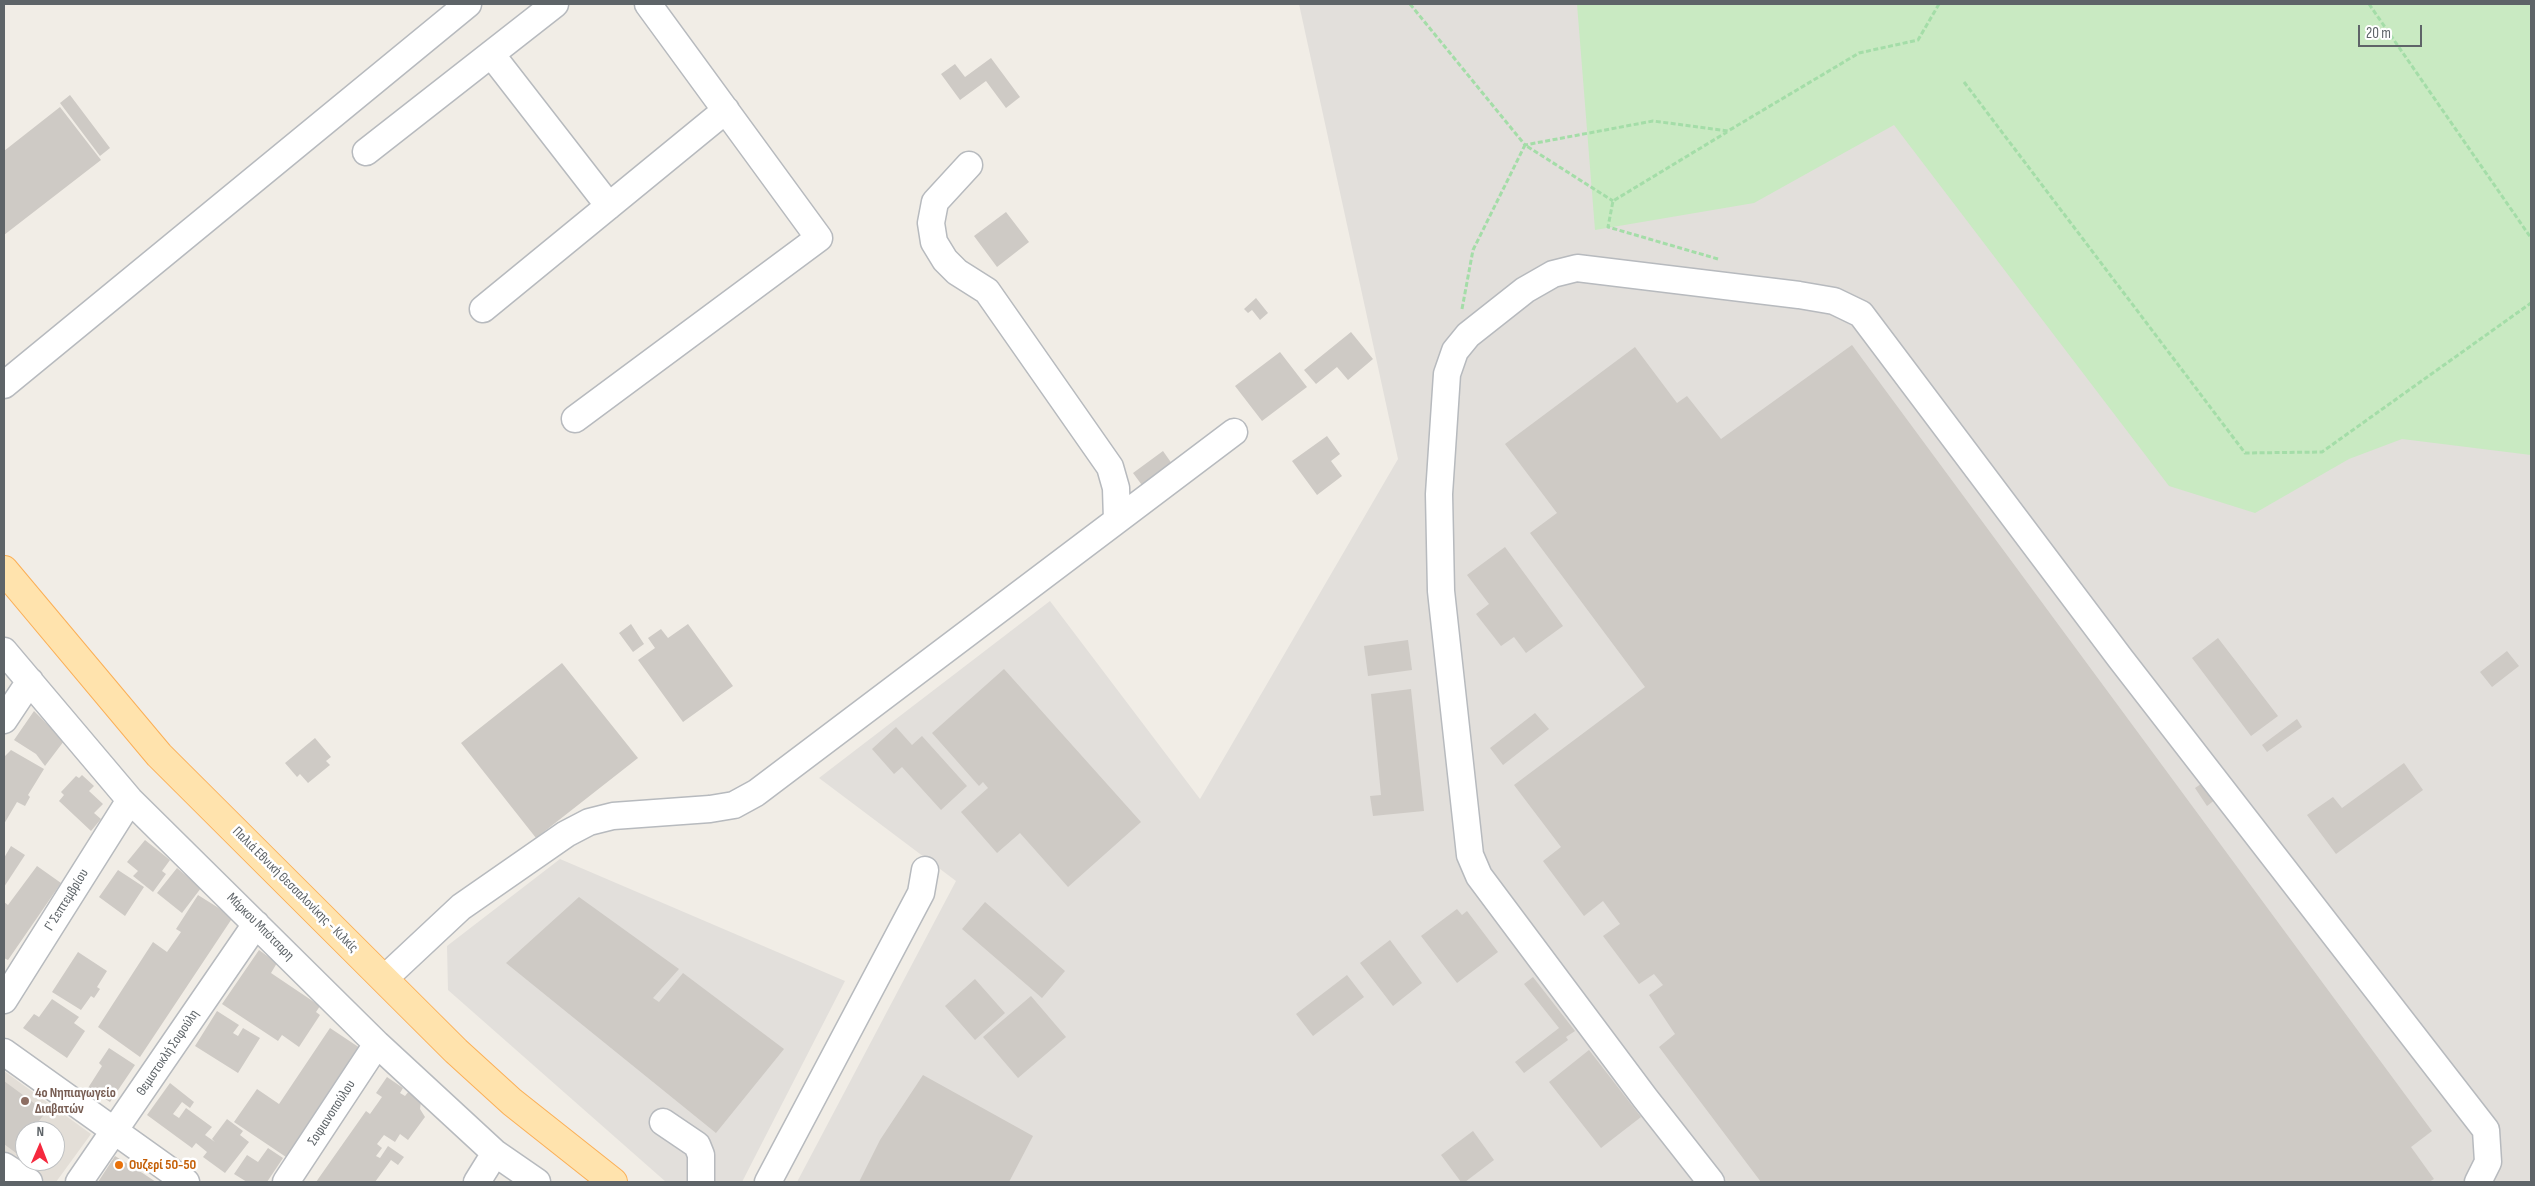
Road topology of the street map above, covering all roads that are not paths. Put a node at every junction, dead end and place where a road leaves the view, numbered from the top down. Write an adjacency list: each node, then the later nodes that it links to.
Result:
1 (468, 4): 10 (street)
2 (555, 4): 4 (street)
3 (648, 4): 5 (street)
4 (491, 54): 6 (street); 8 (street)
5 (726, 110): 8 (street); 11 (street)
6 (366, 152)
7 (969, 165): 13 (street)
8 (609, 206): 9 (street)
9 (483, 309)
10 (4, 385)
11 (575, 419)
12 (1234, 432): 13 (street)
13 (1117, 520): 21 (street)
14 (4, 570): 21 (main road, Παλιά Εθνική Θεσσαλονίκης - Κιλκίς)
15 (4, 651): 16 (street, Μάρκου Μπότσαρη)
16 (30, 681): 17 (street); 18 (street, Μάρκου Μπότσαρη)
17 (4, 720)
18 (130, 800): 20 (street, Μάρκου Μπότσαρη); 22 (street, Γ' Σεπτεμβρίου)
19 (925, 870): 37 (street)
20 (256, 924): 23 (street, Μάρκου Μπότσαρη); 26 (street, Θεμιστοκλή Σοφούλη)
21 (384, 979): 35 (main road, Παλιά Εθνική Θεσσαλονίκης - Κιλκίς)
22 (4, 1000)
23 (377, 1044): 27 (street, Μάρκου Μπότσαρη); 32 (street, Σοφιανοπούλου)
24 (4, 1052): 26 (street)
25 (663, 1122): 36 (street)
26 (115, 1130): 30 (street, Θεμιστοκλή Σοφούλη); 31 (street)
27 (495, 1153): 33 (street); 34 (street, Μάρκου Μπότσαρη)
28 (4, 1166): 29 (street)
29 (29, 1182)
30 (79, 1182)
31 (186, 1182)
32 (286, 1182)
33 (476, 1182)
34 (537, 1182)
35 (613, 1182)
36 (700, 1182)
37 (768, 1182)
38 (1711, 1182): 39 (street)
39 (2478, 1182)

